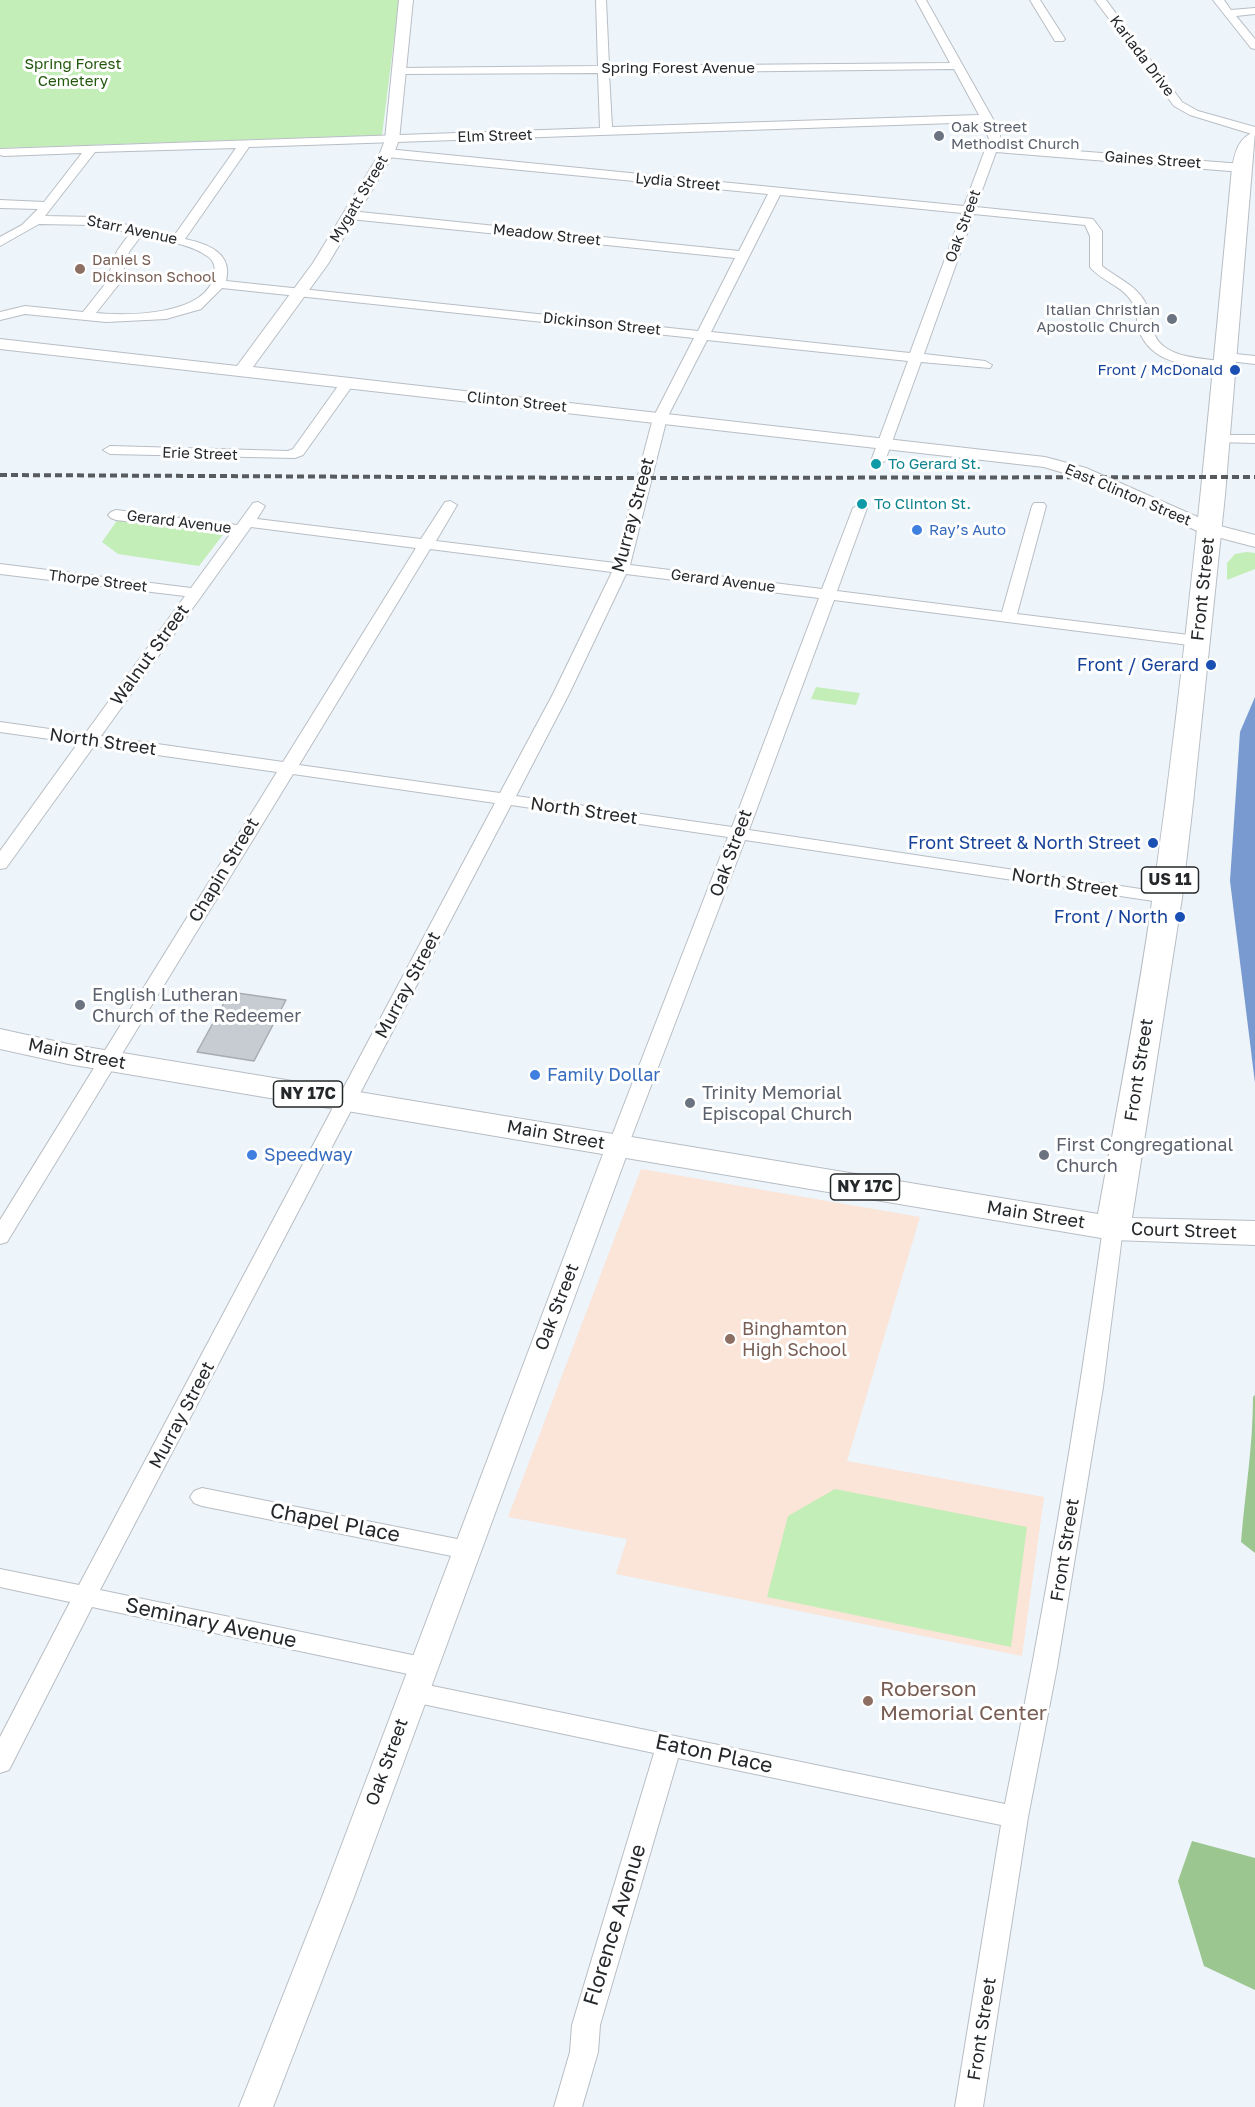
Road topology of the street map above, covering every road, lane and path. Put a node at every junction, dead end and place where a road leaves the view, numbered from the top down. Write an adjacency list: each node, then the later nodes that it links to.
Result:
1 (406, 0): 13 (street, Mygatt Street)
2 (602, 0): 12 (street)
3 (921, 0): 11 (street)
4 (1035, 0): 9 (street)
5 (1100, 0): 15 (street, Karlada Drive)
6 (1218, 0): 8 (street)
7 (1255, 11): 8 (street)
8 (1228, 13): 10 (street)
9 (1059, 39)
10 (1255, 46)
11 (957, 66): 12 (street, Spring Forest Avenue); 14 (street)
12 (603, 69): 13 (street, Spring Forest Avenue); 16 (street)
13 (399, 70): 19 (street, Mygatt Street)
14 (986, 118): 16 (street, Elm Street); 20 (street)
15 (1255, 131)
16 (606, 132): 19 (street, Elm Street)
17 (1255, 138): 23 (main road, Front Street / US 11)
18 (245, 144): 19 (street, Elm Street); 21 (street, Elm Street); 31 (street)
19 (389, 146): 24 (street, Lydia Street); 28 (street, Mygatt Street)
20 (992, 148): 23 (street, Gaines Street); 27 (street, Oak Street)
21 (91, 150): 22 (street, Elm Street); 26 (street)
22 (4, 152)
23 (1242, 168): 42 (main road, Front Street / US 11)
24 (776, 191): 27 (street, Lydia Street); 33 (street, Murray Street)
25 (0, 204): 26 (street)
26 (47, 206): 29 (street)
27 (969, 209): 40 (street, Oak Street); 42 (street, Lydia Street)
28 (350, 215): 33 (street, Meadow Street); 35 (street, Mygatt Street)
29 (36, 220): 30 (street, Starr Avenue); 32 (street)
30 (138, 232): 31 (street, Starr Avenue); 37 (street)
31 (178, 239): 34 (street, Starr Avenue)
32 (0, 242)
33 (745, 255): 38 (street, Murray Street)
34 (219, 284): 35 (street, Dickinson Street); 37 (street)
35 (301, 292): 38 (street, Dickinson Street); 44 (street, Mygatt Street)
36 (0, 316): 37 (street)
37 (86, 317)
38 (704, 335): 40 (street, Dickinson Street); 46 (street, Murray Street)
39 (0, 344): 44 (street, Clinton Street)
40 (915, 358): 43 (street, Dickinson Street); 49 (street, Oak Street)
41 (1255, 360): 42 (street)
42 (1226, 362): 47 (main road, Front Street / US 11)
43 (985, 365)
44 (242, 371): 45 (street, Clinton Street)
45 (348, 382): 46 (street, Clinton Street); 50 (street, Erie Street)
46 (660, 418): 49 (street, Clinton Street); 64 (street, Murray Street)
47 (1218, 439): 48 (street); 59 (main road, Front Street / US 11)
48 (1255, 439)
49 (883, 444): 51 (street, Clinton Street); 52 (street, Oak Street)
50 (110, 450)
51 (1034, 460): 59 (street, East Clinton Street)
52 (878, 461)
53 (450, 505): 61 (street, Chapin Street)
54 (258, 506): 58 (street, Walnut Street)
55 (1039, 507): 67 (street)
56 (860, 508): 66 (street, Oak Street)
57 (116, 515): 58 (street, Gerard Avenue)
58 (245, 526): 61 (street, Gerard Avenue); 65 (street, Walnut Street)
59 (1209, 529): 60 (street, East Clinton Street); 62 (main road, Front Street / US 11)
60 (1254, 541): 62 (street)
61 (426, 545): 64 (street, Gerard Avenue); 71 (street, Chapin Street)
62 (1206, 562): 68 (main road, Front Street / US 11)
63 (0, 569): 65 (street, Thorpe Street)
64 (621, 569): 66 (street, Gerard Avenue); 72 (street, Murray Street)
65 (195, 593): 70 (street, Walnut Street)
66 (828, 595): 67 (street, Gerard Avenue); 73 (street, Oak Street)
67 (1008, 618): 68 (street, Gerard Avenue)
68 (1197, 641): 75 (main road, Front Street / US 11)
69 (0, 727): 70 (street, North Street)
70 (89, 739): 71 (street, North Street); 74 (street, Walnut Street)
71 (286, 769): 72 (street, North Street); 77 (street, Chapin Street)
72 (504, 800): 73 (street, North Street); 78 (street, Murray Street)
73 (738, 834): 75 (street, North Street); 79 (street, Oak Street)
74 (0, 864)
75 (1167, 898): 80 (main road, Front Street / US 11)
76 (0, 1039): 77 (main road, Main Street / NY 17C)
77 (109, 1060): 78 (main road, Main Street / NY 17C); 82 (street, Chapin Street)
78 (348, 1100): 79 (main road, Main Street / NY 17C); 86 (street, Murray Street)
79 (618, 1146): 80 (main road, Main Street / NY 17C); 84 (street, Oak Street)
80 (1113, 1228): 81 (main road, Court Street); 90 (street, Front Street)
81 (1253, 1233)
82 (0, 1237)
83 (202, 1497): 84 (street, Chapel Place)
84 (467, 1550): 87 (street, Oak Street)
85 (0, 1578): 86 (street, Seminary Avenue)
86 (85, 1596): 87 (street, Seminary Avenue); 89 (street, Murray Street)
87 (418, 1680): 88 (street, Eaton Place); 91 (street, Oak Street)
88 (669, 1745): 90 (street, Eaton Place); 92 (street, Florence Avenue)
89 (0, 1762)
90 (1015, 1817): 93 (street, Front Street)
91 (256, 2107)
92 (568, 2107)
93 (969, 2107)

